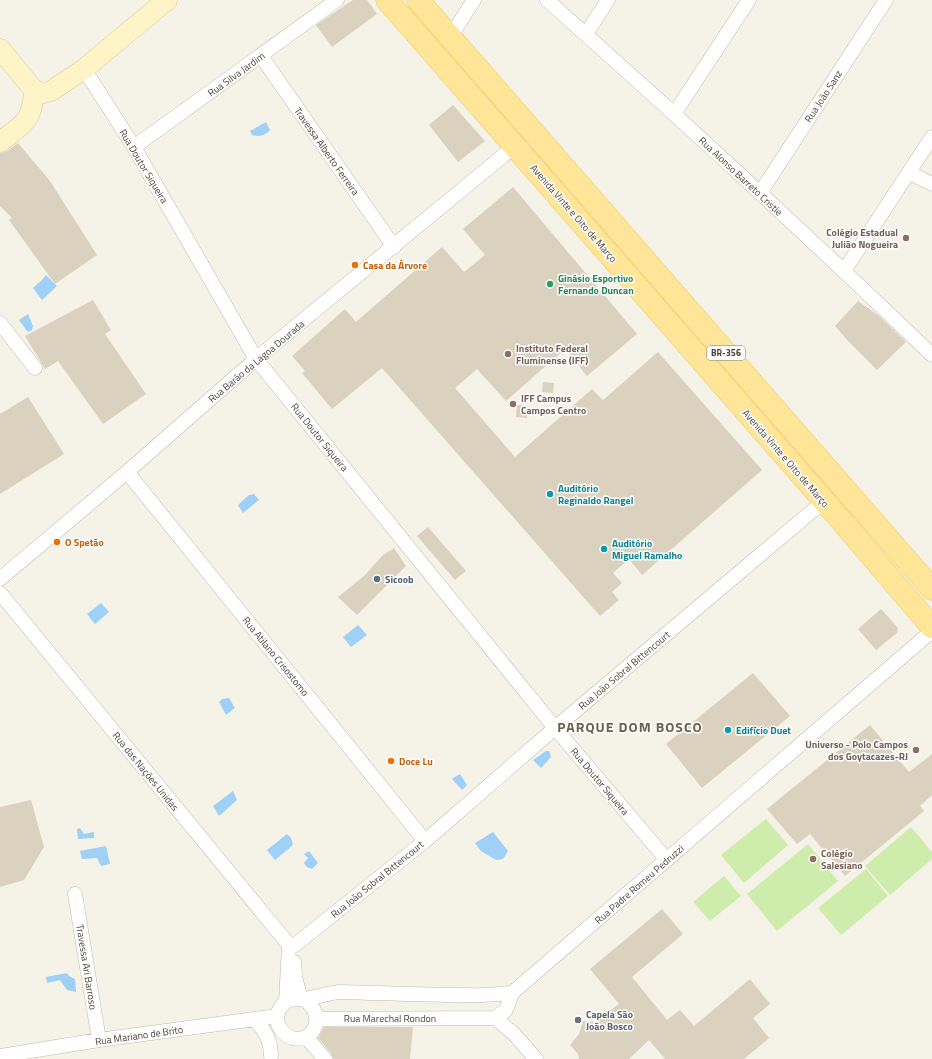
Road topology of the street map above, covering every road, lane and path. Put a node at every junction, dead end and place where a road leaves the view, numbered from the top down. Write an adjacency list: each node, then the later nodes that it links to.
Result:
1 (167, 0): 14 (main road)
2 (337, 0): 13 (street, Rua Silva Jardim)
3 (387, 0): 19 (main road, Avenida Vinte e Oito de Março)
4 (418, 0): 11 (main road)
5 (474, 0): 11 (street)
6 (547, 0): 10 (street, Rua Alonso Barreto Cristie)
7 (608, 0): 10 (street)
8 (748, 0): 16 (street)
9 (886, 0): 23 (street, Rua João Sanz)
10 (586, 34): 16 (street, Rua Alonso Barreto Cristie)
11 (450, 37): 24 (main road, BR-356)
12 (0, 49): 15 (main road)
13 (261, 56): 20 (street, Rua Silva Jardim); 25 (street, Travessa Alberto Ferreira)
14 (84, 69): 15 (main road); 20 (street, Rua Doutor Siqueira)
15 (34, 90): 18 (main road)
16 (674, 114): 23 (street, Rua Alonso Barreto Cristie)
17 (932, 137): 21 (street)
18 (0, 142)
19 (515, 146): 24 (main road); 25 (street, Rua Barão da Lagoa Dourada); 32 (main road, Avenida Vinte e Oito de Março)
20 (134, 147): 29 (street, Rua Doutor Siqueira)
21 (910, 173): 22 (street); 26 (street)
22 (932, 184)
23 (760, 193): 26 (street, Rua Alonso Barreto Cristie)
24 (607, 218): 35 (main road, BR-356)
25 (394, 247): 29 (street, Rua Barão da Lagoa Dourada)
26 (844, 270): 28 (street, Rua Alonso Barreto Cristie)
27 (0, 323): 30 (street)
28 (932, 355)
29 (256, 359): 31 (street, Rua Barão da Lagoa Dourada); 40 (street, Rua Doutor Siqueira)
30 (35, 368)
31 (127, 472): 34 (street, Rua Barão da Lagoa Dourada); 41 (street, Rua Atilano Crisostomo)
32 (824, 501): 33 (main road, Avenida Vinte e Oito de Março); 40 (street, Rua João Sobral Bittencourt)
33 (839, 518): 37 (main road); 38 (main road, Avenida Vinte e Oito de Março)
34 (0, 580)
35 (932, 589)
36 (0, 593): 44 (street, Rua das Nações Unidas)
37 (932, 605)
38 (932, 627)
39 (932, 631): 42 (street, Rua Padre Romeu Pedruzzi)
40 (555, 728): 41 (street, Rua João Sobral Bittencourt); 42 (street, Rua Doutor Siqueira)
41 (425, 841): 44 (street, Rua João Sobral Bittencourt)
42 (667, 860): 45 (street, Rua Padre Romeu Pedruzzi)
43 (75, 894): 52 (street, Travessa Ari Barroso)
44 (292, 945): 46 (street)
45 (512, 993): 46 (street); 47 (street)
46 (296, 1000): 48 (street); 50 (street)
47 (500, 1014): 50 (street, Rua Marechal Rondon); 56 (street)
48 (277, 1016): 49 (street, Rua Mariano de Brito); 51 (street)
49 (253, 1019): 52 (street, Rua Mariano de Brito); 54 (street)
50 (317, 1019): 51 (street)
51 (299, 1037): 54 (street); 55 (street)
52 (99, 1040): 53 (street, Rua Mariano de Brito)
53 (0, 1056)
54 (269, 1058)
55 (325, 1059)
56 (536, 1059)

